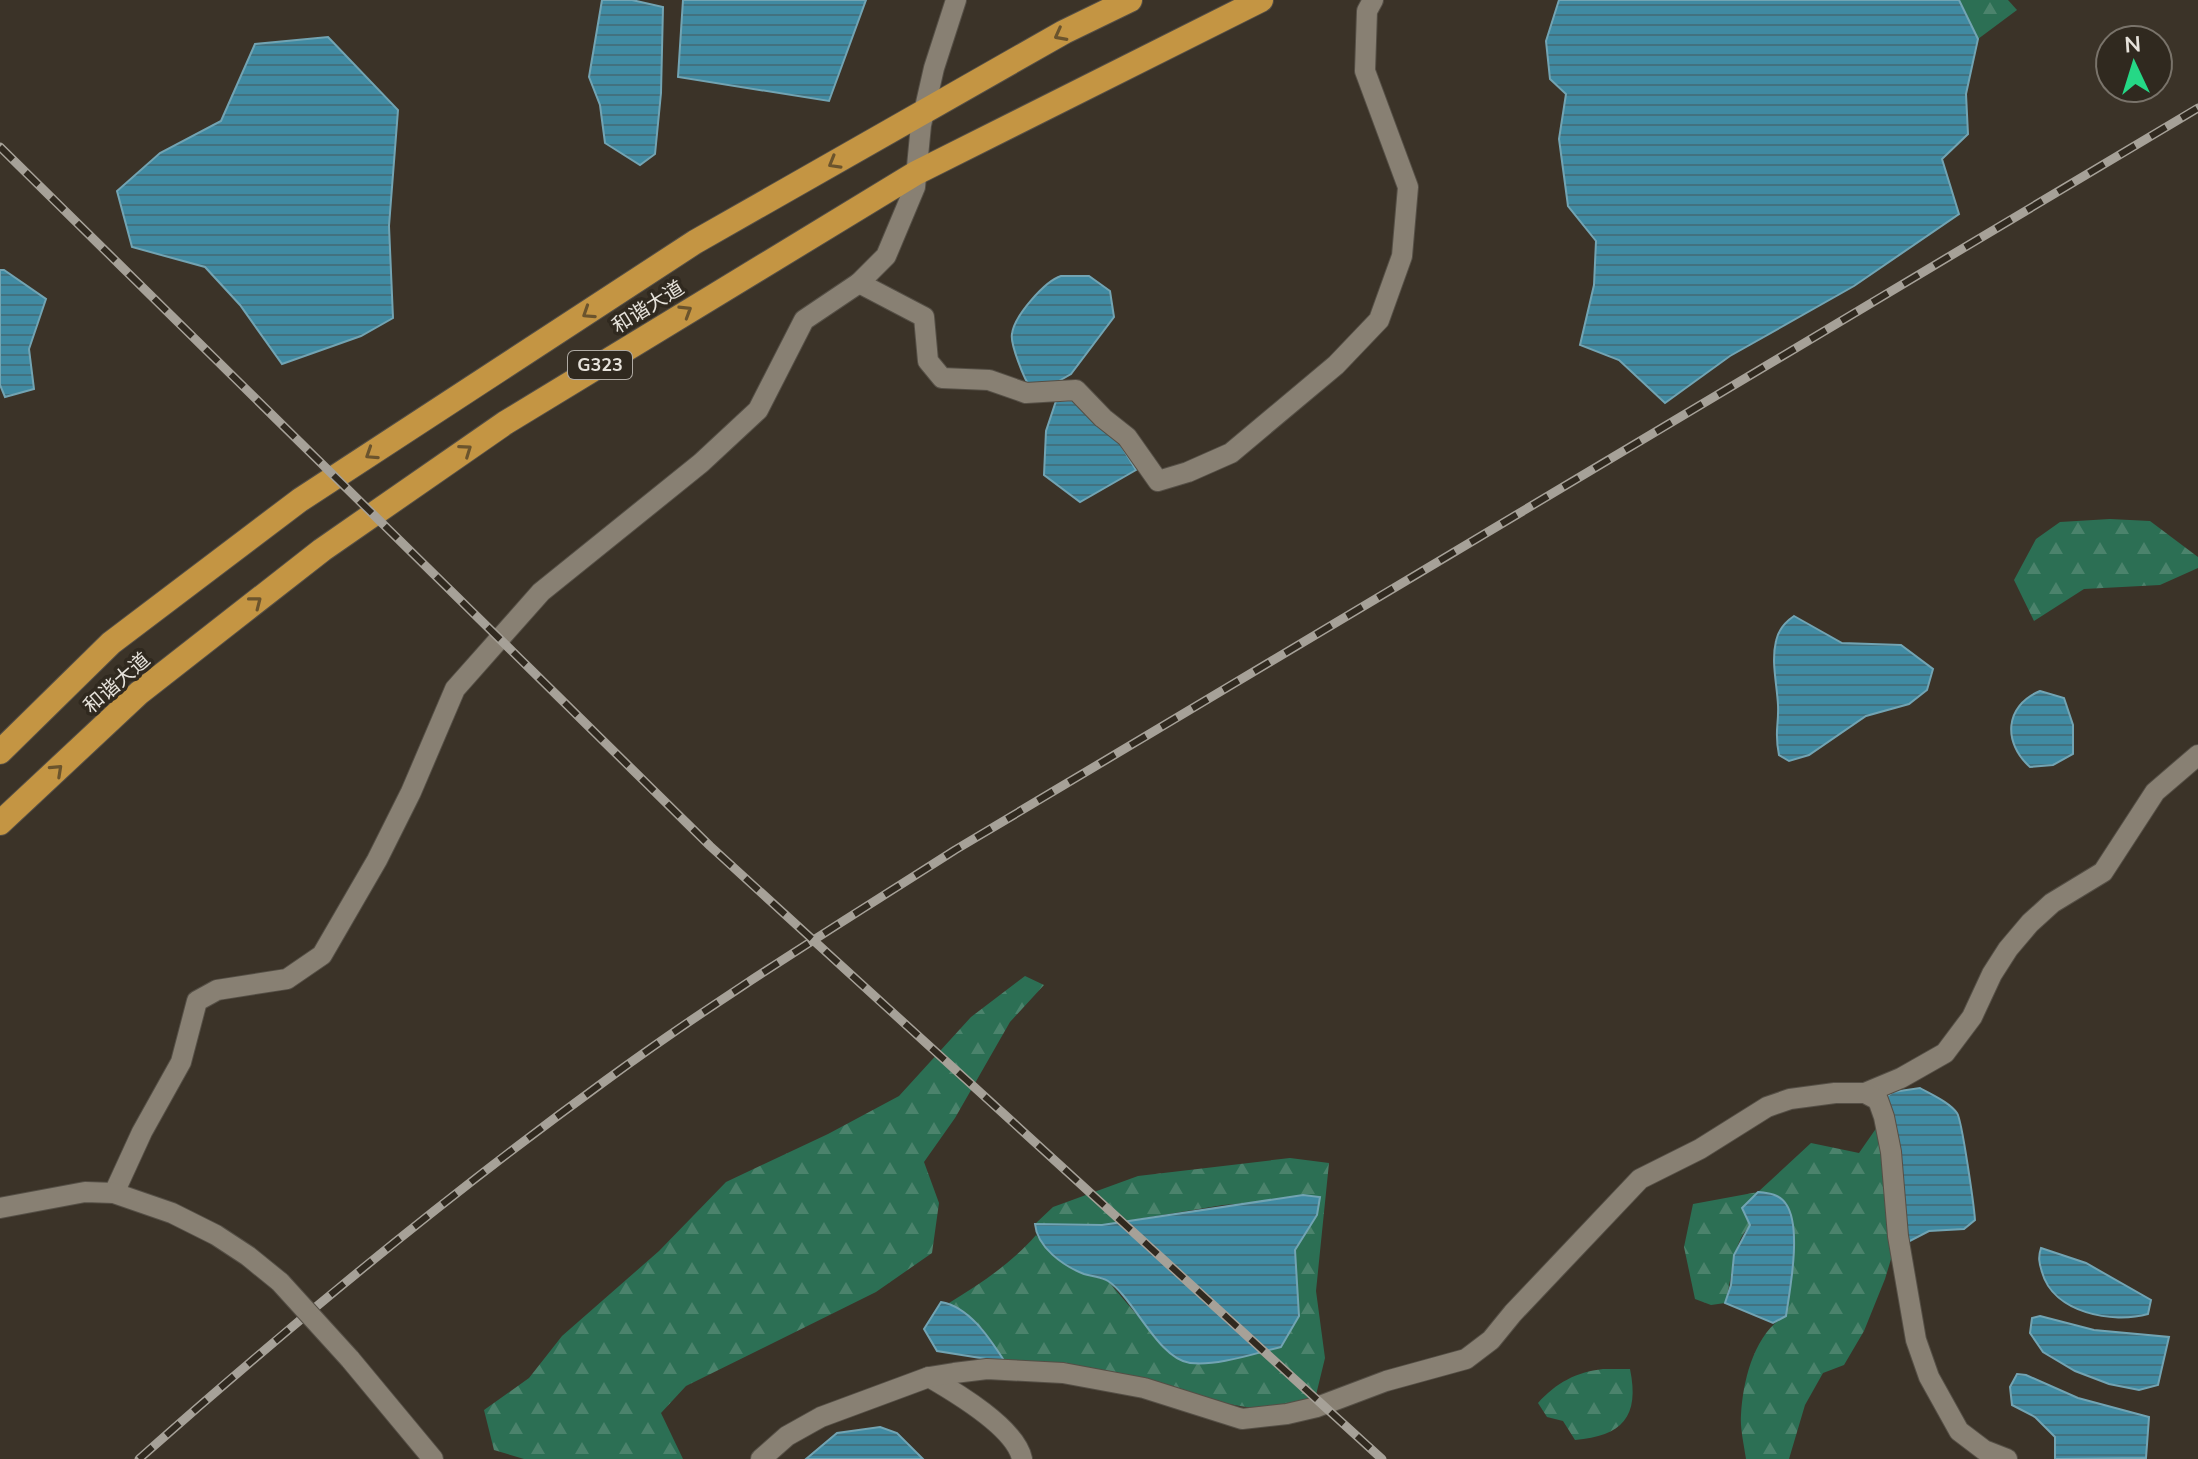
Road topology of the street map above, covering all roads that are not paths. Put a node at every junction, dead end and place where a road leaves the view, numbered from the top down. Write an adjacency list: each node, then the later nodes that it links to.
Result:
1 (956, 0): 5 (street)
2 (1130, 0): 7 (highway, 和谐大道 / G323, one-way to 7)
3 (1261, 0): 5 (highway, 和谐大道 / G323)
4 (1373, 0): 6 (street)
5 (916, 173): 6 (street); 9 (highway, 和谐大道 / G323, one-way to 5)
6 (859, 283): 11 (street)
7 (0, 752)
8 (2198, 755): 10 (street)
9 (0, 823)
10 (1865, 1093): 13 (street); 17 (street)
11 (114, 1193): 12 (street); 14 (street, bridge)
12 (0, 1208)
13 (929, 1377): 15 (street); 16 (street)
14 (433, 1459)
15 (761, 1459)
16 (1022, 1459)
17 (2007, 1459)

